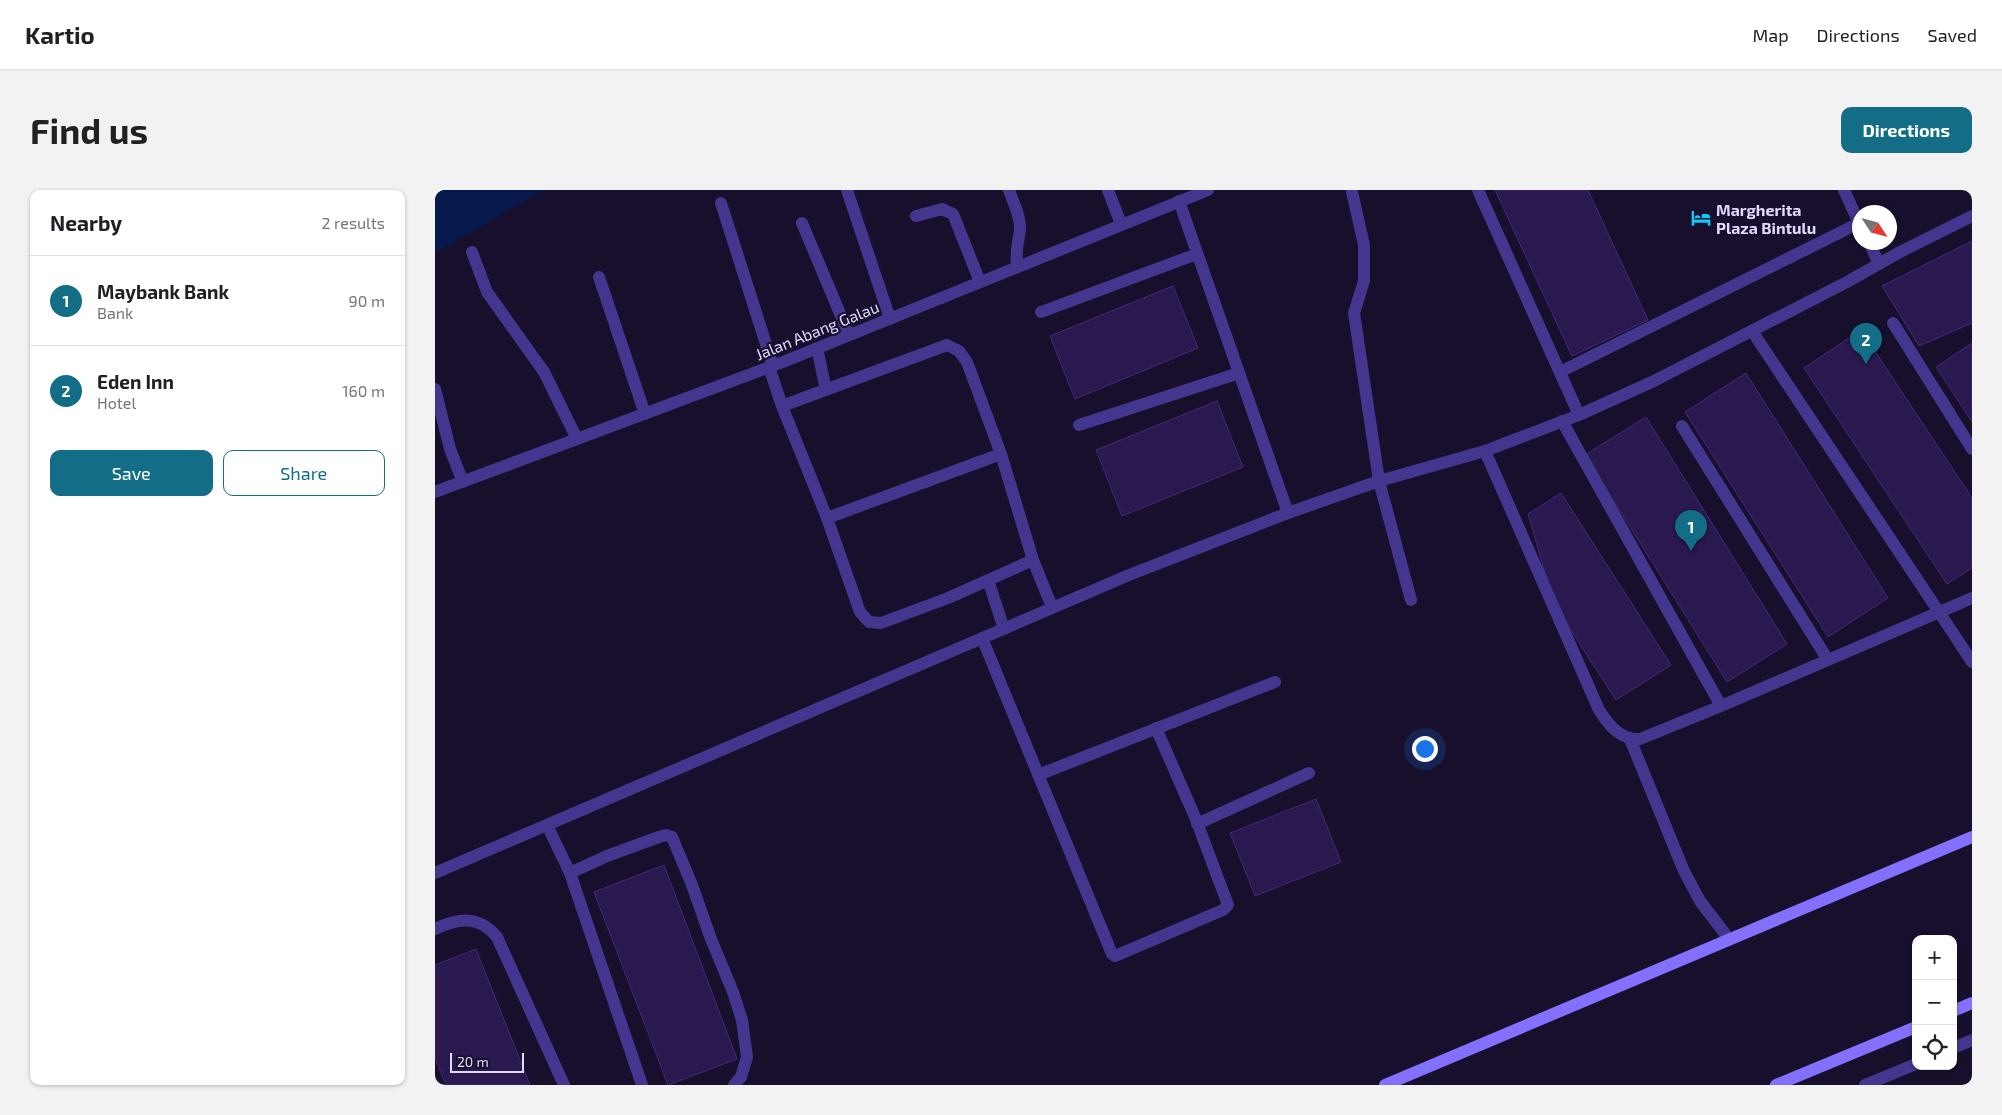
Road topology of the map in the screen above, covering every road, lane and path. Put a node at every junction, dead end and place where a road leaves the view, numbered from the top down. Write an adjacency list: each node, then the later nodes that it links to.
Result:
1 (847, 190): 24 (street)
2 (1009, 190): 20 (street)
3 (1108, 190): 14 (street)
4 (1208, 190): 8 (street, Jalan Abang Galau)
5 (1478, 190): 30 (street)
6 (1844, 190): 10 (street)
7 (1352, 192): 44 (street)
8 (1179, 201): 14 (street, Jalan Abang Galau); 18 (street)
9 (721, 203): 29 (street)
10 (1852, 208)
11 (916, 216): 22 (street)
12 (1972, 216): 19 (street)
13 (802, 223): 27 (street)
14 (1121, 224): 20 (street, Jalan Abang Galau)
15 (1852, 226): 30 (street)
16 (1873, 250): 19 (street)
17 (472, 252): 40 (street)
18 (1197, 254): 23 (street); 31 (street)
19 (1879, 264): 26 (street)
20 (1017, 267): 22 (street, Jalan Abang Galau)
21 (599, 277): 35 (street)
22 (980, 282): 24 (street, Jalan Abang Galau)
23 (1041, 312)
24 (890, 319): 27 (street, Jalan Abang Galau)
25 (1893, 323): 41 (street)
26 (1752, 331): 36 (street); 54 (street)
27 (849, 335): 28 (street, Jalan Abang Galau)
28 (817, 348): 29 (street, Jalan Abang Galau); 33 (street)
29 (771, 366): 34 (street); 35 (street, Jalan Abang Galau)
30 (1560, 372): 36 (street)
31 (1239, 373): 38 (street); 47 (street)
32 (435, 389): 45 (street)
33 (826, 390): 34 (street); 43 (street)
34 (782, 406): 48 (street)
35 (645, 414): 40 (street, Jalan Abang Galau)
36 (1579, 415): 37 (street)
37 (1562, 421): 42 (street); 60 (street)
38 (1079, 425)
39 (1682, 426): 57 (street)
40 (577, 439): 45 (street, Jalan Abang Galau)
41 (1972, 449)
42 (1485, 451): 44 (street); 62 (street)
43 (1001, 454): 48 (street); 49 (street)
44 (1379, 481): 47 (street); 52 (street)
45 (463, 482): 46 (street, Jalan Abang Galau)
46 (435, 492)
47 (1288, 513): 53 (street)
48 (827, 518): 50 (street)
49 (1033, 560): 50 (street); 53 (street)
50 (988, 580): 55 (street)
51 (1972, 598): 54 (street)
52 (1411, 600)
53 (1051, 607): 55 (street)
54 (1939, 612): 57 (street); 58 (street)
55 (1004, 628): 56 (street)
56 (982, 638): 64 (street); 66 (street)
57 (1828, 660): 60 (street)
58 (1972, 662)
59 (1275, 682): 61 (street)
60 (1721, 706): 62 (street)
61 (1156, 728): 64 (street); 65 (street)
62 (1631, 739): 71 (street)
63 (1309, 773): 65 (street)
64 (1038, 776): 65 (street)
65 (1197, 824)
66 (547, 825): 68 (street); 69 (street)
67 (1972, 837): 71 (main road)
68 (435, 873)
69 (570, 873): 79 (street); 80 (street)
70 (435, 929): 78 (street)
71 (1729, 939): 81 (main road)
72 (1972, 1003): 73 (main road)
73 (1957, 1009)
74 (1912, 1029): 82 (main road)
75 (1972, 1040): 76 (street)
76 (1957, 1046)
77 (1912, 1066): 83 (street)
78 (564, 1085)
79 (642, 1085)
80 (734, 1085)
81 (1385, 1085)
82 (1776, 1085)
83 (1865, 1085)

